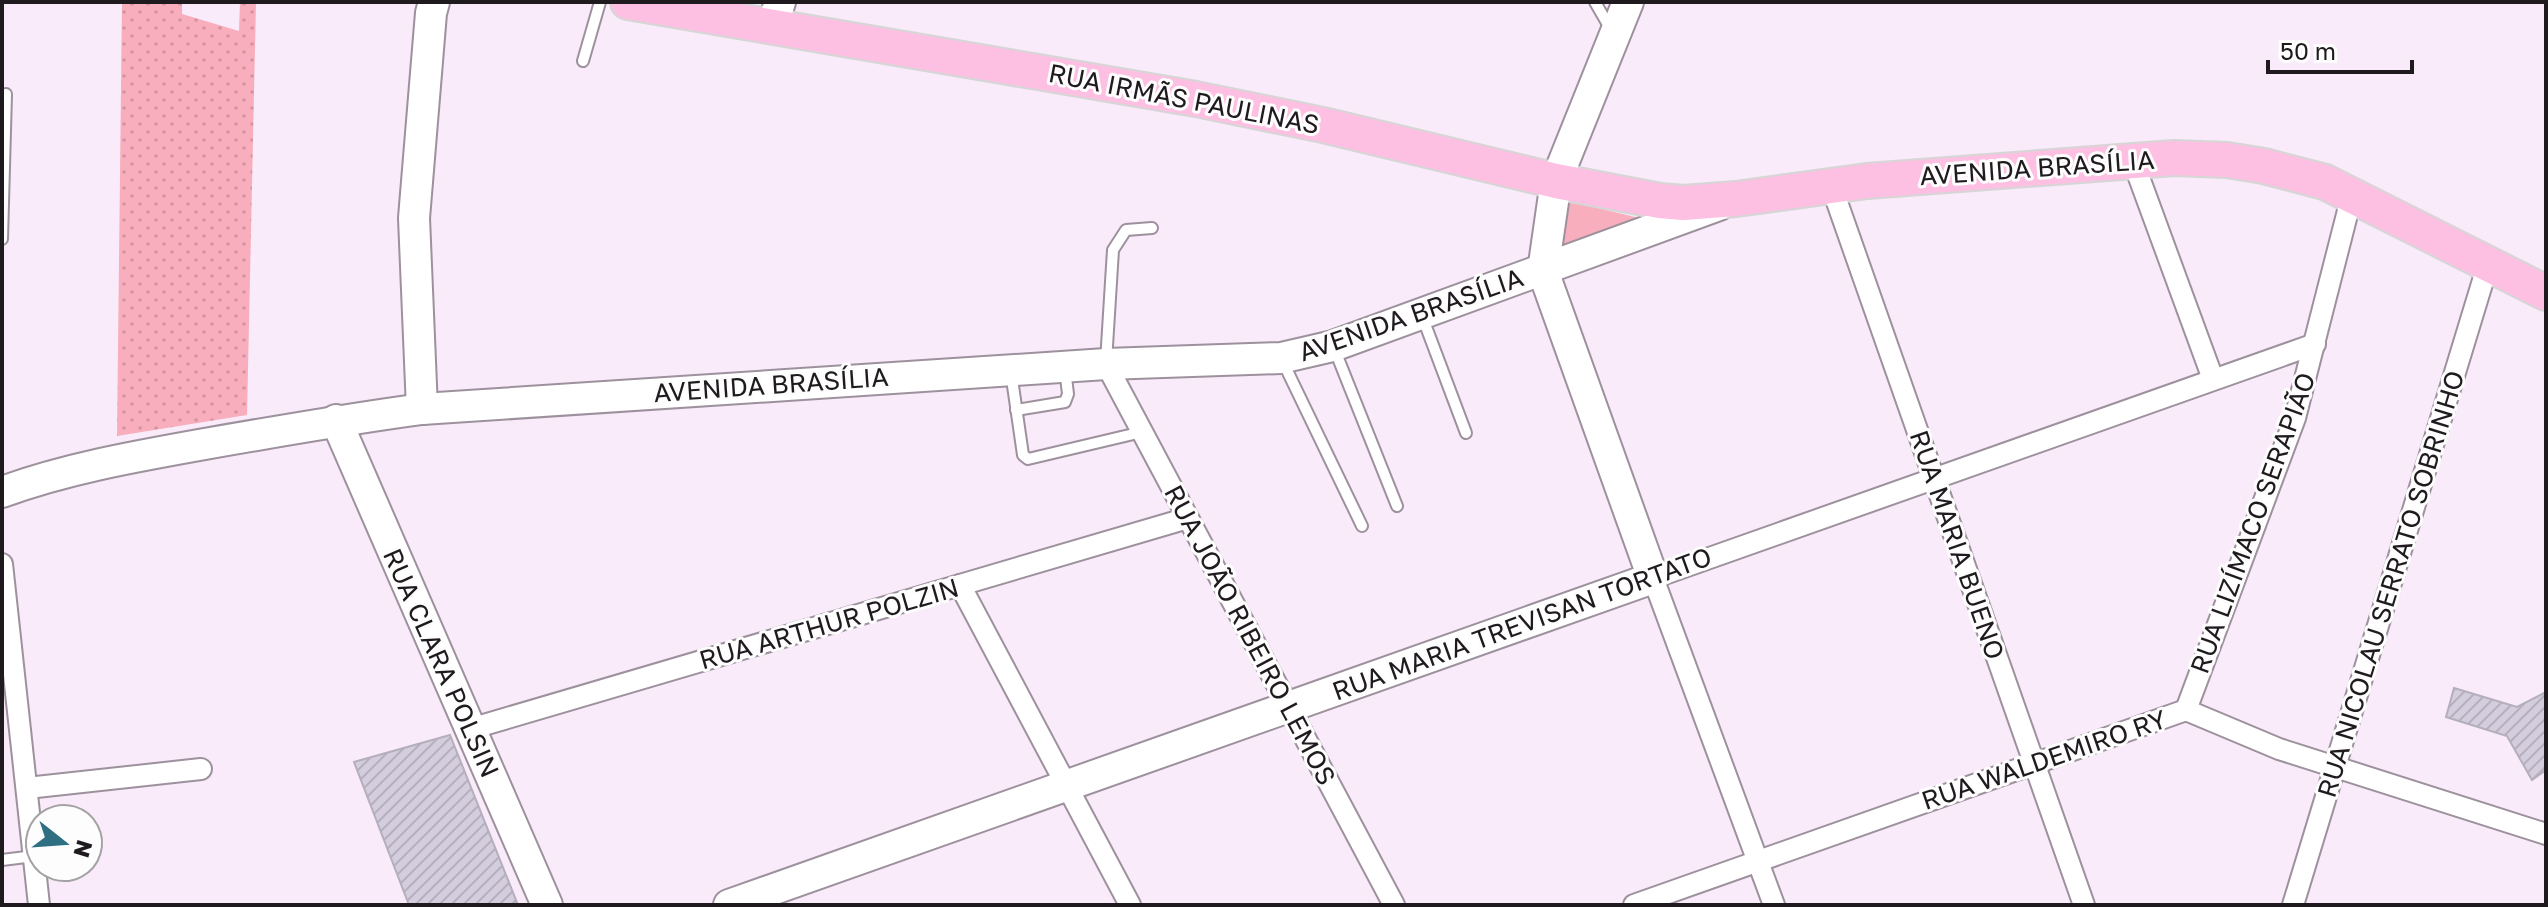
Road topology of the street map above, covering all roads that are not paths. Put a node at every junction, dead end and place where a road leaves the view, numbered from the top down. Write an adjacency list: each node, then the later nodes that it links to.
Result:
1 (434, 2): 28 (main road)
2 (600, 2): 8 (lane)
3 (628, 2): 6 (main road, RUA IRMÃS PAULINAS)
4 (1595, 2): 7 (lane)
5 (1628, 2): 7 (main road)
6 (776, 14): 11 (main road, RUA IRMÃS PAULINAS)
7 (1615, 35): 11 (main road)
8 (583, 61)
9 (6, 94): 16 (lane)
10 (2133, 161): 12 (main road, AVENIDA BRASÍLIA); 13 (main road, AVENIDA BRASÍLIA); 27 (street)
11 (1556, 181): 14 (main road, RUA IRMÃS PAULINAS); 18 (main road)
12 (1831, 185): 14 (main road, AVENIDA BRASÍLIA); 33 (street, RUA MARIA BUENO)
13 (2352, 195): 17 (main road, AVENIDA BRASÍLIA); 21 (street, RUA LIZÍMACO SERAPIÃO)
14 (1736, 199): 18 (main road, AVENIDA BRASÍLIA)
15 (1152, 228): 24 (lane)
16 (2, 239)
17 (2488, 264): 19 (main road, AVENIDA BRASÍLIA); 45 (street, RUA NICOLAU SERRATO SOBRINHO)
18 (1543, 271): 20 (main road, AVENIDA BRASÍLIA); 39 (main road)
19 (2546, 293)
20 (1421, 315): 22 (main road, AVENIDA BRASÍLIA); 32 (lane)
21 (2315, 344): 27 (street, RUA MARIA TREVISAN TORTATO); 42 (street, RUA LIZÍMACO SERAPIÃO)
22 (1333, 346): 23 (main road, AVENIDA BRASÍLIA); 35 (lane)
23 (1281, 358): 24 (main road, AVENIDA BRASÍLIA); 37 (lane)
24 (1106, 364): 25 (main road, AVENIDA BRASÍLIA); 31 (street, RUA JOÃO RIBEIRO LEMOS)
25 (1065, 367): 26 (main road, AVENIDA BRASÍLIA); 29 (lane)
26 (1011, 370): 28 (main road, AVENIDA BRASÍLIA); 29 (lane)
27 (2213, 379): 33 (street, RUA MARIA TREVISAN TORTATO)
28 (422, 409): 30 (main road, AVENIDA BRASÍLIA)
29 (1016, 410): 31 (lane)
30 (336, 420): 34 (main road, AVENIDA BRASÍLIA); 43 (main road, RUA CLARA POLSIN)
31 (1142, 432): 36 (street, RUA JOÃO RIBEIRO LEMOS)
32 (1466, 433)
33 (1934, 478): 39 (street, RUA MARIA TREVISAN TORTATO); 44 (street, RUA MARIA BUENO)
34 (2, 492)
35 (1397, 506)
36 (1188, 518): 40 (street, RUA ARTHUR POLZIN); 41 (street, RUA JOÃO RIBEIRO LEMOS)
37 (1362, 526)
38 (2, 564): 48 (street)
39 (1653, 578): 41 (main road, RUA MARIA TREVISAN TORTATO); 53 (street)
40 (960, 585): 43 (street, RUA ARTHUR POLZIN); 47 (street)
41 (1289, 707): 47 (main road, RUA MARIA TREVISAN TORTATO); 59 (street, RUA JOÃO RIBEIRO LEMOS)
42 (2186, 710): 44 (street, RUA WALDEMIRO RY); 45 (street, RUA WALDEMIRO RY)
43 (470, 729): 56 (main road, RUA CLARA POLSIN)
44 (2034, 764): 53 (street, RUA WALDEMIRO RY); 62 (street, RUA MARIA BUENO)
45 (2335, 768): 50 (street, RUA WALDEMIRO RY); 63 (street, RUA NICOLAU SERRATO SOBRINHO)
46 (201, 769): 48 (street)
47 (1067, 786): 57 (main road, RUA MARIA TREVISAN TORTATO); 58 (street)
48 (27, 788): 49 (street)
49 (29, 803)
50 (2546, 834)
51 (24, 857): 52 (lane)
52 (2, 860)
53 (1758, 861): 60 (street, RUA WALDEMIRO RY); 61 (street)
54 (37, 883): 55 (street)
55 (39, 905)
56 (547, 905)
57 (729, 905)
58 (1130, 905)
59 (1394, 905)
60 (1634, 905)
61 (1774, 905)
62 (2084, 905)
63 (2293, 905)

